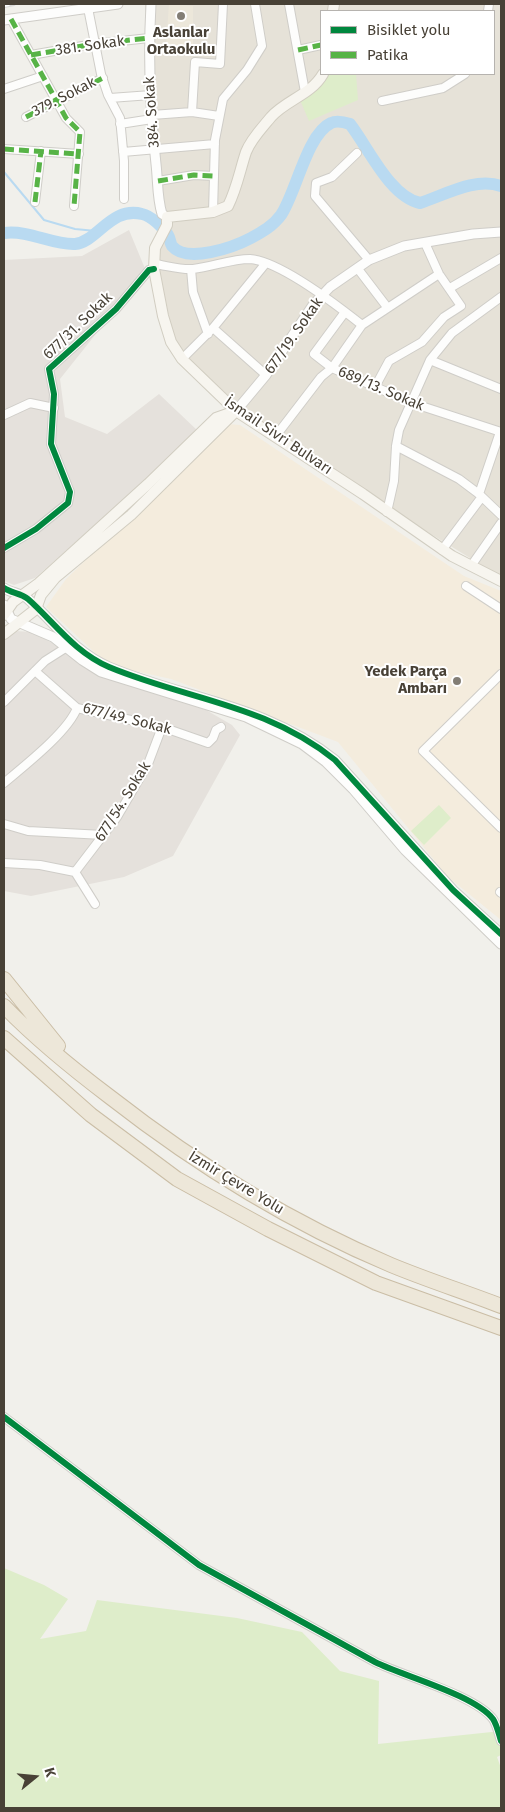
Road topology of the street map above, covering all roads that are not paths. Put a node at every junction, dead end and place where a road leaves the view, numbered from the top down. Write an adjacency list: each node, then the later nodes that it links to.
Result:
1 (118, 4): 6 (street)
2 (152, 4): 8 (street, 384. Sokak)
3 (223, 4): 23 (street)
4 (255, 4): 24 (street)
5 (289, 4): 11 (street)
6 (88, 8): 7 (street); 9 (street)
7 (8, 19): 12 (street)
8 (150, 38): 9 (street, 381. Sokak); 19 (street, 384. Sokak)
9 (94, 44): 12 (street, 381. Sokak); 16 (street)
10 (320, 45): 11 (street)
11 (298, 50): 18 (street)
12 (31, 55): 15 (street)
13 (322, 75): 18 (main road)
14 (463, 75): 21 (street)
15 (43, 76): 17 (street); 22 (street)
16 (103, 78): 20 (street); 22 (street, 379. Sokak)
17 (4, 89)
18 (306, 92): 40 (main road)
19 (150, 94): 20 (street); 26 (street, 384. Sokak)
20 (110, 98): 27 (street)
21 (382, 101)
22 (57, 102): 25 (street, 379. Sokak); 33 (street)
23 (192, 112): 24 (street); 26 (street)
24 (219, 116): 28 (street)
25 (26, 117)
26 (152, 117): 27 (street); 29 (street, 384. Sokak)
27 (120, 124): 32 (street)
28 (215, 144): 29 (street); 35 (street)
29 (154, 148): 32 (street); 36 (street, 384. Sokak)
30 (4, 149): 31 (street)
31 (41, 151): 33 (street); 38 (street)
32 (123, 152): 37 (street)
33 (79, 154): 39 (street)
34 (358, 154): 45 (street)
35 (214, 176): 36 (street); 40 (street)
36 (158, 181): 41 (street, 384. Sokak)
37 (124, 199)
38 (35, 202)
39 (74, 206)
40 (213, 212): 41 (main road)
41 (167, 221): 47 (main road, İsmail Sivri Bulvarı)
42 (501, 232): 43 (street, 677/19. Sokak)
43 (425, 243): 45 (street, 677/19. Sokak); 50 (street)
44 (501, 258): 51 (street)
45 (369, 260): 49 (street, 677/19. Sokak)
46 (266, 263): 48 (street); 52 (street); 57 (street)
47 (155, 266): 48 (street); 58 (main road, İsmail Sivri Bulvarı); 65 (street, 677/31. Sokak)
48 (191, 269): 57 (street)
49 (358, 269): 52 (street, 677/19. Sokak); 54 (street)
50 (439, 274): 51 (street); 54 (street)
51 (450, 288): 62 (street)
52 (323, 295): 55 (street); 61 (street, 677/19. Sokak)
53 (501, 296): 59 (street)
54 (387, 307): 56 (street)
55 (345, 312): 56 (street); 60 (street, 689/13. Sokak)
56 (362, 325): 60 (street)
57 (210, 331): 58 (street); 61 (street)
58 (182, 360): 66 (main road, İsmail Sivri Bulvarı)
59 (430, 360): 63 (street); 64 (street)
60 (332, 368): 62 (street, 689/13. Sokak); 69 (street)
61 (266, 376): 66 (street, 677/19. Sokak)
62 (375, 387): 64 (street, 689/13. Sokak)
63 (501, 389)
64 (412, 403): 68 (street, 689/13. Sokak); 70 (street)
65 (54, 408): 67 (street); 75 (street, 677/31. Sokak)
66 (236, 411): 69 (main road, İsmail Sivri Bulvarı); 81 (main road, 677/19. Sokak); 82 (main road, 677/19. Sokak)
67 (4, 415)
68 (501, 432): 71 (street)
69 (275, 437): 72 (main road, İsmail Sivri Bulvarı)
70 (396, 446): 71 (street); 72 (street)
71 (480, 496): 73 (street); 76 (street)
72 (387, 512): 76 (main road, İsmail Sivri Bulvarı)
73 (501, 515)
74 (501, 523): 77 (street)
75 (4, 548)
76 (442, 550): 77 (main road, İsmail Sivri Bulvarı)
77 (471, 566): 78 (main road, İsmail Sivri Bulvarı)
78 (501, 581)
79 (466, 586): 83 (street)
80 (4, 588): 81 (street)
81 (22, 595): 82 (street); 84 (main road, 677/19. Sokak)
82 (36, 609): 85 (main road, 677/19. Sokak); 101 (street)
83 (501, 609)
84 (4, 611): 85 (street)
85 (19, 623): 86 (main road, 677/19. Sokak); 87 (street)
86 (4, 634)
87 (67, 648): 88 (street); 102 (street)
88 (35, 671): 90 (street); 91 (street, 677/49. Sokak)
89 (501, 674): 96 (street)
90 (4, 702)
91 (77, 708): 92 (street, 677/49. Sokak); 94 (street)
92 (162, 727): 93 (street, 677/49. Sokak); 97 (street, 677/54. Sokak)
93 (221, 727)
94 (4, 783)
95 (4, 824): 97 (street)
96 (501, 828)
97 (103, 835): 99 (street, 677/54. Sokak)
98 (4, 863): 99 (street)
99 (75, 872): 100 (street)
100 (95, 904)
101 (501, 934)
102 (501, 944)
103 (4, 980): 107 (highway)
104 (4, 1006): 107 (highway, İzmir Çevre Yolu)
105 (4, 1038): 108 (highway, İzmir Çevre Yolu)
106 (4, 1049): 108 (highway)
107 (88, 1080): 109 (highway, İzmir Çevre Yolu)
108 (177, 1179): 110 (highway, İzmir Çevre Yolu)
109 (501, 1306)
110 (501, 1328)
111 (4, 1417): 112 (street)
112 (501, 1741)

